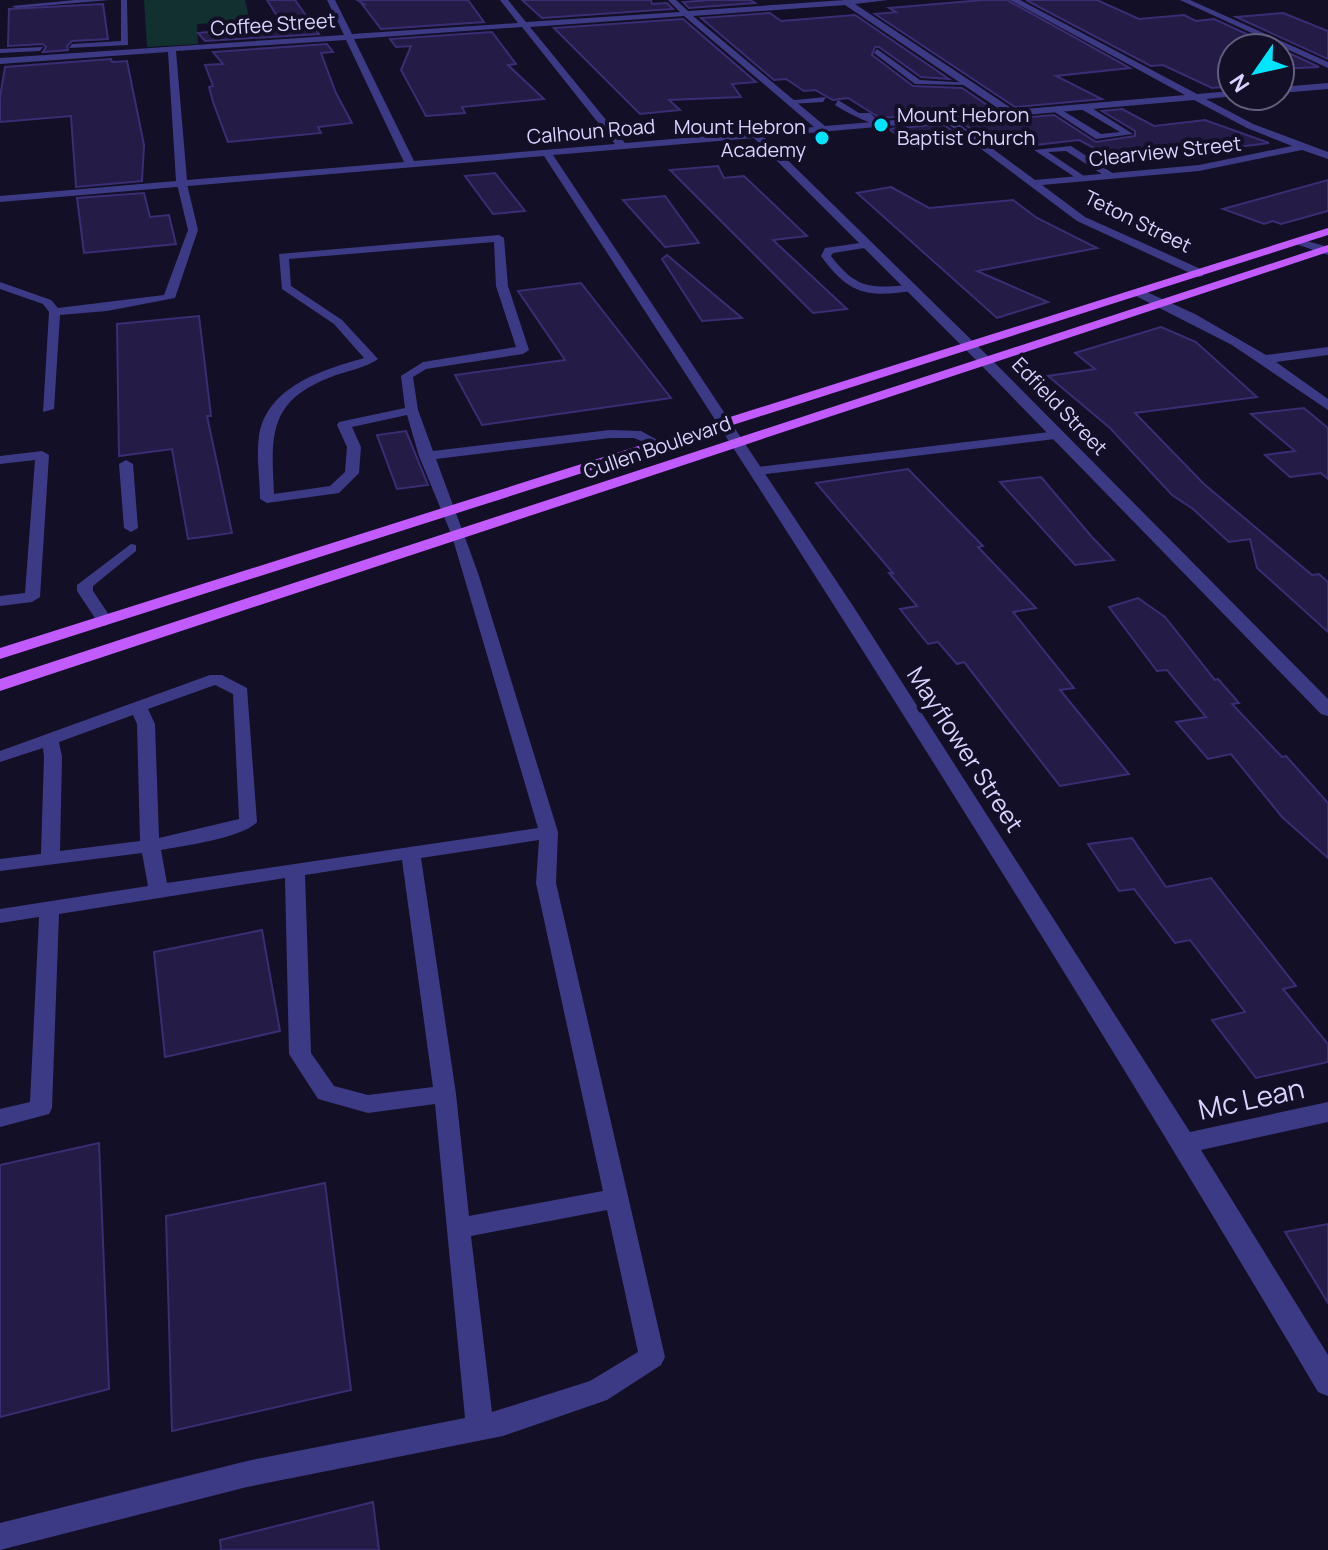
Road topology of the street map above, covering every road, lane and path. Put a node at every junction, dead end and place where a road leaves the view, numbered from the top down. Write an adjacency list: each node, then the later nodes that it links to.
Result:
1 (107, 0): 10 (lane)
2 (124, 0): 14 (lane)
3 (331, 0): 13 (street)
4 (504, 0): 12 (street)
5 (672, 0): 11 (street)
6 (884, 0): 9 (street, Coffee Street)
7 (1014, 0): 26 (street)
8 (1184, 0): 21 (street)
9 (845, 1): 11 (street, Coffee Street); 22 (street)
10 (16, 6)
11 (688, 13): 12 (street, Coffee Street); 28 (street)
12 (523, 24): 13 (street, Coffee Street); 39 (street)
13 (348, 37): 16 (street, Coffee Street); 43 (street)
14 (72, 46)
15 (40, 49): 19 (lane)
16 (172, 49): 19 (street, Coffee Street); 47 (street)
17 (0, 51): 19 (lane)
18 (877, 51): 22 (lane)
19 (22, 54): 20 (street, Coffee Street)
20 (0, 61)
21 (1328, 65)
22 (968, 83): 33 (street)
23 (1328, 86): 24 (street)
24 (1296, 89)
25 (1216, 95): 26 (street, Calhoun Road)
26 (1194, 97): 31 (street, Calhoun Road); 40 (street)
27 (823, 99): 28 (lane)
28 (789, 101): 37 (street)
29 (865, 102): 34 (lane)
30 (838, 103): 34 (lane)
31 (1084, 107): 32 (street, Calhoun Road); 32 (lane)
32 (1054, 109): 33 (street, Calhoun Road)
33 (1012, 113): 35 (street, Calhoun Road)
34 (867, 115): 36 (lane)
35 (945, 118): 36 (street, Calhoun Road); 46 (street, Teton Street)
36 (878, 124): 37 (street, Calhoun Road)
37 (823, 129): 38 (street, Calhoun Road)
38 (757, 135): 39 (street, Calhoun Road); 51 (street, Edfield Street)
39 (622, 146): 41 (street, Calhoun Road)
40 (1301, 147): 42 (street); 44 (street, Clearview Street)
41 (547, 153): 43 (street, Calhoun Road); 67 (street, Mayflower Street)
42 (1328, 156)
43 (410, 164): 47 (street, Calhoun Road)
44 (1111, 176): 45 (street, Clearview Street); 45 (lane)
45 (1082, 178): 46 (street, Clearview Street)
46 (1032, 183): 53 (street, Teton Street)
47 (182, 184): 48 (street, Calhoun Road); 59 (lane)
48 (0, 199)
49 (1328, 231): 50 (main road, Cullen Boulevard)
50 (1297, 241): 52 (street); 53 (main road, Cullen Boulevard)
51 (867, 245): 56 (street, Edfield Street); 56 (lane)
52 (1327, 250): 54 (main road, Cullen Boulevard)
53 (1199, 273): 54 (main road); 57 (main road, Cullen Boulevard)
54 (1225, 283): 58 (main road, Cullen Boulevard)
55 (0, 285): 59 (lane)
56 (911, 288): 60 (street, Edfield Street)
57 (1138, 292): 58 (street); 60 (main road, Cullen Boulevard)
58 (1164, 303): 62 (street); 63 (main road, Cullen Boulevard)
59 (55, 312): 65 (lane)
60 (969, 346): 63 (street, Edfield Street); 67 (main road, Cullen Boulevard)
61 (1328, 351): 62 (street)
62 (1266, 359): 64 (street)
63 (986, 362): 68 (street, Edfield Street); 69 (main road, Cullen Boulevard)
64 (1328, 406)
65 (48, 409)
66 (412, 410): 66 (lane); 71 (lane)
67 (725, 422): 69 (street, Mayflower Street); 70 (main road, Cullen Boulevard)
68 (1058, 435): 74 (lane); 93 (street, Edfield Street)
69 (738, 440): 74 (street, Mayflower Street); 81 (main road, Cullen Boulevard)
70 (658, 444): 71 (lane); 77 (main road, Cullen Boulevard)
71 (426, 456): 77 (lane)
72 (0, 460): 75 (lane)
73 (126, 464): 80 (lane)
74 (757, 471): 108 (street, Mayflower Street)
75 (34, 481): 76 (lane); 78 (lane)
76 (22, 500)
77 (449, 511): 81 (lane); 87 (main road, Cullen Boulevard)
78 (37, 515): 79 (lane); 82 (lane)
79 (21, 517)
80 (131, 528)
81 (459, 536): 90 (main road, Cullen Boulevard); 96 (lane)
82 (35, 547): 82 (lane); 84 (lane)
83 (131, 548): 87 (lane)
84 (34, 580): 85 (lane); 86 (lane)
85 (17, 582)
86 (0, 601)
87 (105, 621): 88 (main road, Cullen Boulevard)
88 (73, 631): 89 (main road, Cullen Boulevard); 90 (main road)
89 (0, 654)
90 (91, 655): 91 (main road, Cullen Boulevard)
91 (0, 685)
92 (139, 709): 94 (lane); 97 (lane); 97 (lane)
93 (1328, 710)
94 (50, 740): 95 (lane); 99 (lane)
95 (0, 757)
96 (549, 832): 98 (lane); 109 (lane)
97 (150, 844): 99 (lane); 102 (lane)
98 (411, 854): 101 (lane); 105 (lane)
99 (50, 858): 100 (lane)
100 (0, 865)
101 (295, 872): 102 (lane); 105 (lane)
102 (159, 891): 103 (lane)
103 (49, 908): 104 (lane); 107 (lane)
104 (0, 916)
105 (445, 1094): 110 (lane)
106 (1328, 1112): 108 (street, Mc Lean)
107 (0, 1118)
108 (1186, 1143): 111 (street, Mayflower Street)
109 (618, 1198): 110 (lane); 112 (lane)
110 (458, 1228): 112 (lane)
111 (1328, 1382)
112 (480, 1427): 113 (lane)
113 (0, 1537)

